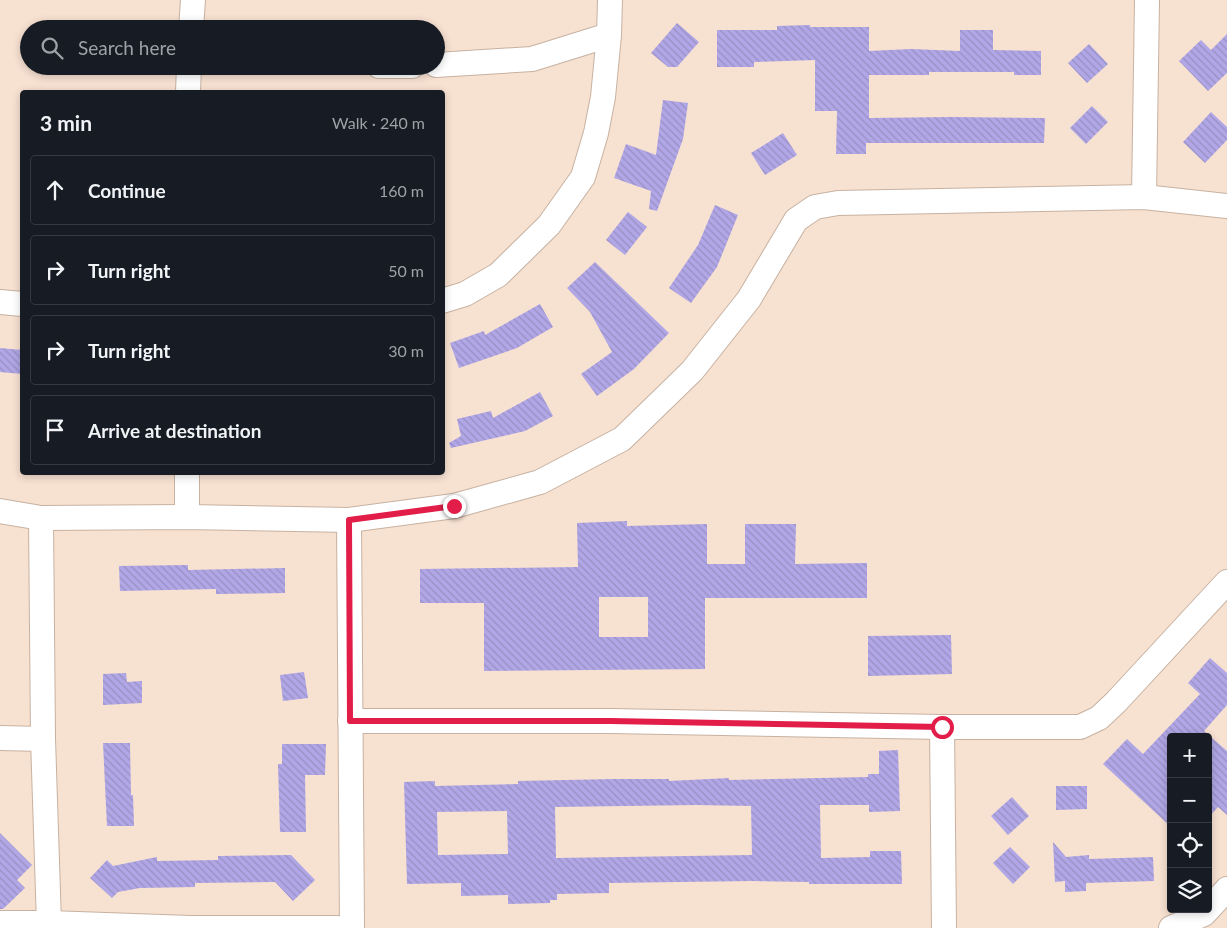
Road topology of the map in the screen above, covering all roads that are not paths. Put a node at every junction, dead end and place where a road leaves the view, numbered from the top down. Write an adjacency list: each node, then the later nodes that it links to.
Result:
1 (193, 0): 4 (street)
2 (610, 0): 5 (street)
3 (1147, 0): 9 (street)
4 (192, 20)
5 (609, 34): 6 (street); 11 (street)
6 (445, 64)
7 (189, 75): 8 (street)
8 (188, 90)
9 (1144, 197): 10 (street); 18 (street)
10 (1227, 206)
11 (445, 300)
12 (0, 302): 13 (street)
13 (20, 304)
14 (187, 475): 16 (street)
15 (0, 511): 17 (street)
16 (187, 517): 17 (street); 18 (street)
17 (42, 518): 23 (street)
18 (349, 520): 20 (street)
19 (1227, 582): 21 (street)
20 (350, 721): 21 (street); 29 (street)
21 (942, 727): 30 (street)
22 (0, 738): 23 (street)
23 (43, 739): 26 (street)
24 (1227, 889): 31 (street)
25 (0, 923): 26 (street)
26 (49, 923): 27 (street)
27 (190, 928): 28 (street)
28 (337, 928)
29 (352, 928)
30 (944, 928)
31 (1171, 928)

